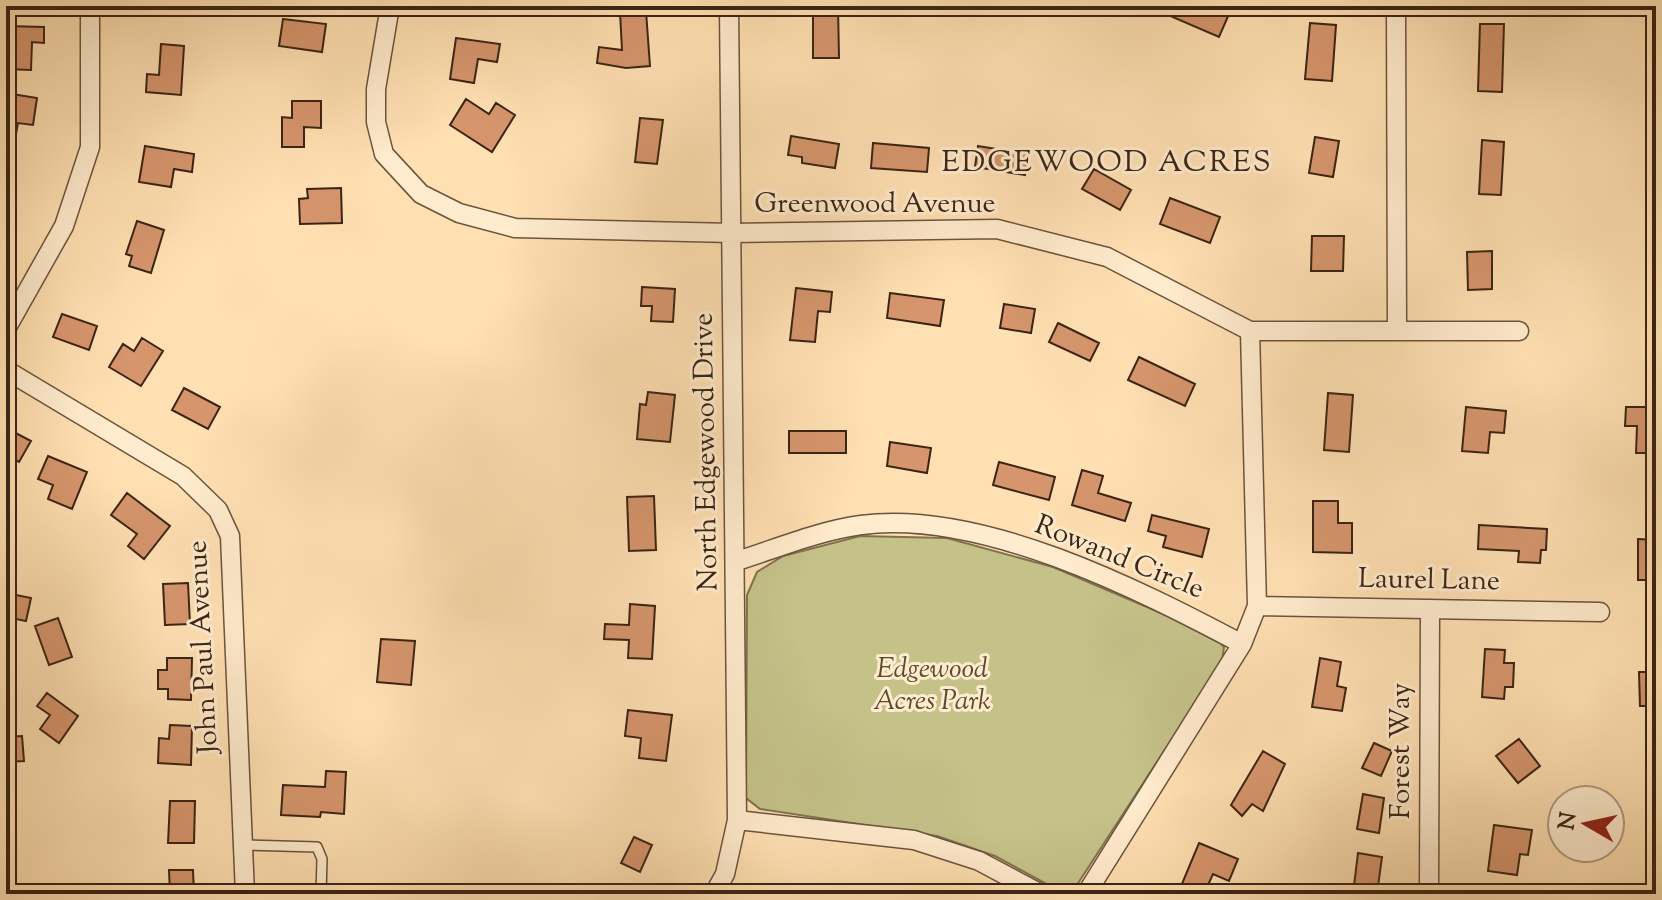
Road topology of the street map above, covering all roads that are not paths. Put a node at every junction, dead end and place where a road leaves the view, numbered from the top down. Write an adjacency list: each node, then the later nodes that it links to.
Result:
1 (90, 6): 6 (street)
2 (390, 6): 5 (street, Greenwood Avenue)
3 (729, 6): 5 (street, North Edgewood Drive)
4 (1396, 6): 8 (street)
5 (732, 233): 7 (street, Greenwood Avenue); 11 (street, North Edgewood Drive)
6 (6, 329)
7 (1250, 331): 8 (street, Greenwood Avenue); 12 (street)
8 (1397, 331): 9 (street, Greenwood Avenue)
9 (1519, 331)
10 (6, 370): 17 (street, John Paul Avenue)
11 (737, 561): 15 (street, Rowand Circle); 16 (street, North Edgewood Drive)
12 (1257, 606): 13 (street, Laurel Lane); 15 (street)
13 (1430, 609): 14 (street, Laurel Lane); 23 (street, Forest Way)
14 (1600, 612)
15 (1242, 644): 22 (street)
16 (737, 820): 20 (street, North Edgewood Drive); 21 (street)
17 (243, 845): 18 (street, John Paul Avenue); 19 (lane)
18 (245, 894)
19 (321, 894)
20 (714, 894)
21 (1041, 894)
22 (1086, 894)
23 (1429, 894)

